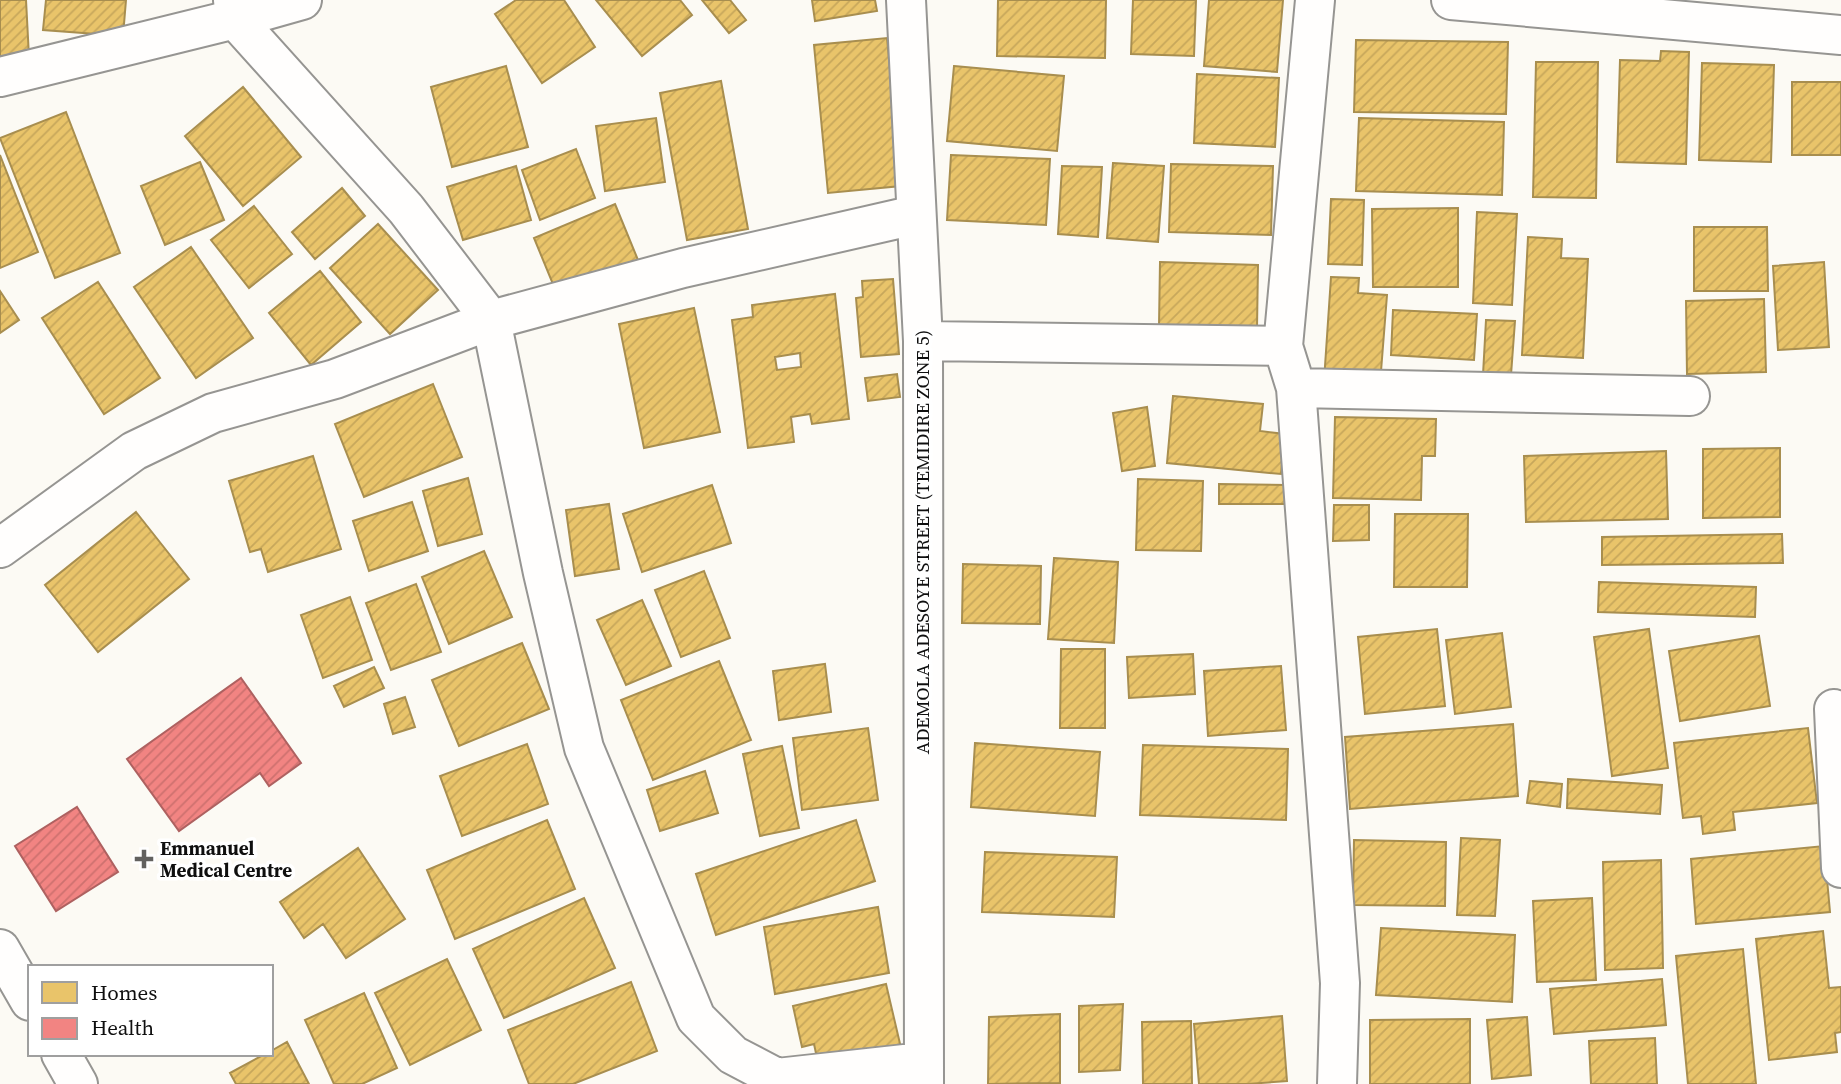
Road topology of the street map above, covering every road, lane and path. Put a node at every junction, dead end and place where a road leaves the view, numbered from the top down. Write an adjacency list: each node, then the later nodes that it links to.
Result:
1 (302, 0): 5 (street)
2 (905, 0): 8 (street, ADEMOLA ADESOYE STREET (TEMIDIRE ZONE 5))
3 (1315, 0): 11 (street)
4 (1451, 0): 6 (street)
5 (234, 9): 7 (street); 9 (street)
6 (1838, 37)
7 (0, 77)
8 (915, 215): 9 (street); 10 (street, ADEMOLA ADESOYE STREET (TEMIDIRE ZONE 5))
9 (491, 320): 14 (street); 20 (street)
10 (923, 341): 11 (street); 20 (street, ADEMOLA ADESOYE STREET (TEMIDIRE ZONE 5))
11 (1283, 346): 12 (street)
12 (1296, 388): 13 (street); 22 (street)
13 (1690, 396)
14 (0, 548)
15 (1834, 709): 16 (street)
16 (1841, 868)
17 (0, 949): 18 (street)
18 (28, 997)
19 (62, 1056): 21 (street)
20 (924, 1073)
21 (78, 1084)
22 (1337, 1084)

